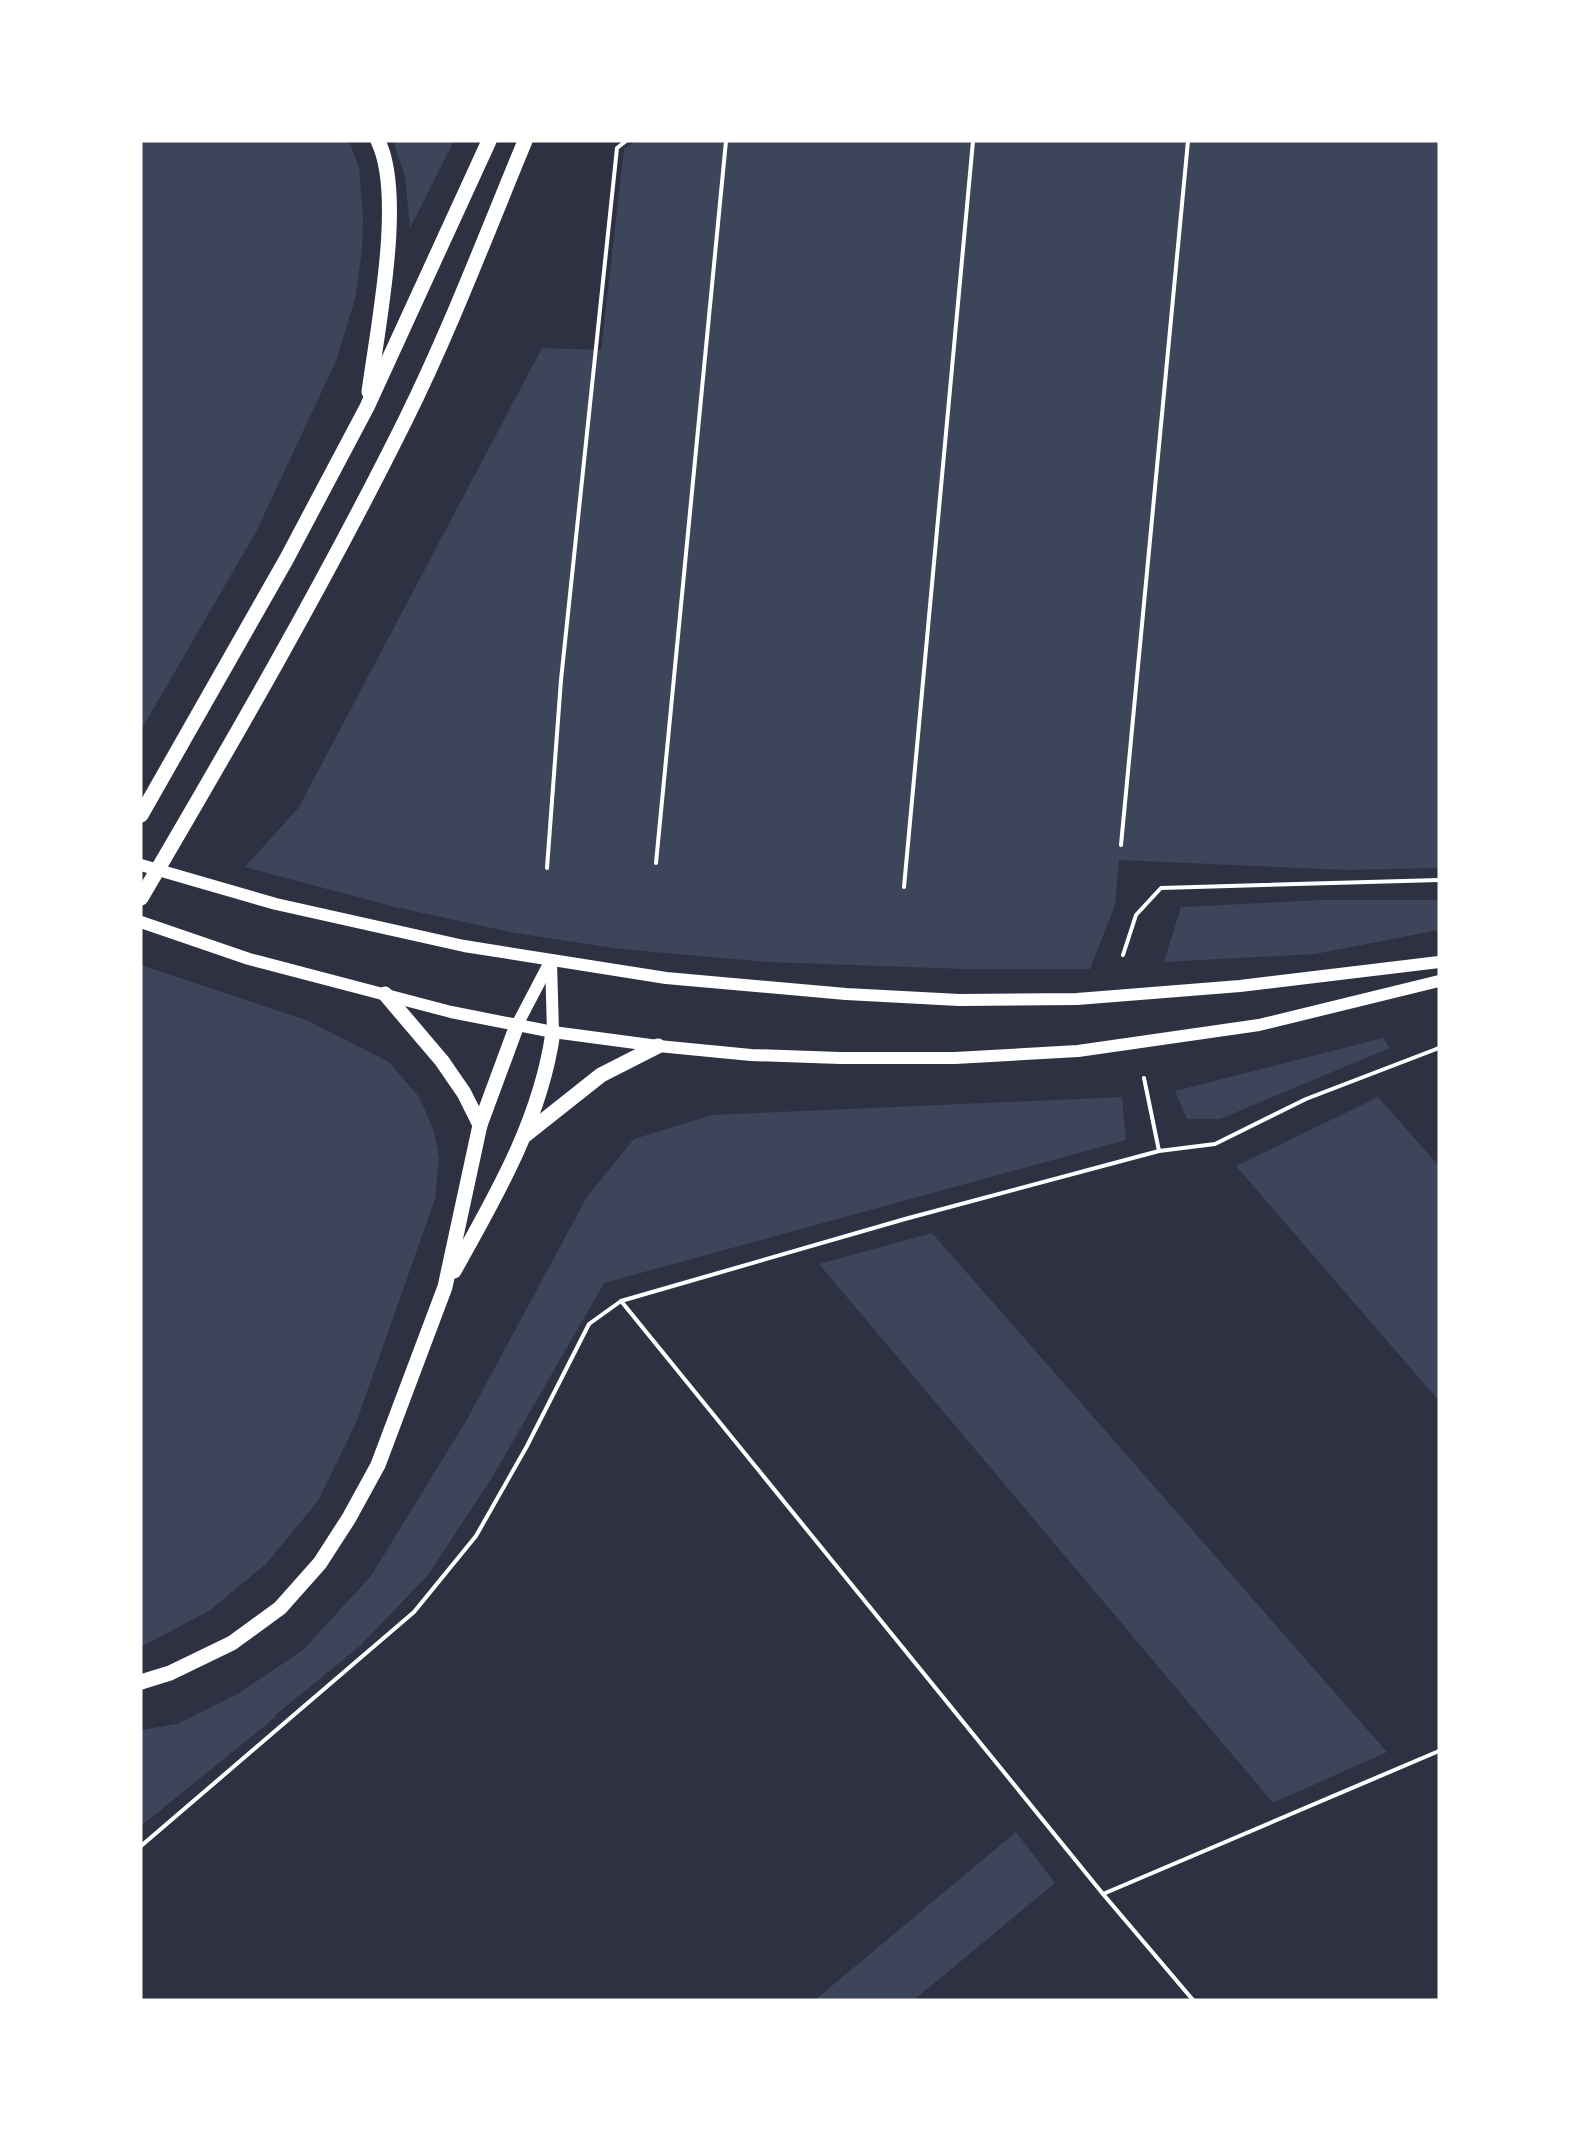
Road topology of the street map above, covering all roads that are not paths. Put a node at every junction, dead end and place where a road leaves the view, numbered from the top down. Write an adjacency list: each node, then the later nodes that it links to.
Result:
1 (378, 141): 4 (main road)
2 (489, 141): 4 (main road)
3 (525, 141): 7 (main road)
4 (367, 407): 5 (main road)
5 (141, 815)
6 (141, 865): 9 (main road)
7 (141, 898)
8 (141, 921): 12 (main road)
9 (551, 960): 10 (main road); 13 (main road); 14 (main road)
10 (1439, 962)
11 (1439, 981): 15 (main road)
12 (385, 994): 13 (main road); 16 (main road)
13 (517, 1025): 14 (main road); 16 (main road)
14 (553, 1032): 15 (main road); 17 (main road)
15 (658, 1046): 17 (main road)
16 (480, 1125): 18 (main road)
17 (524, 1136): 18 (main road)
18 (445, 1287): 19 (main road)
19 (141, 1682)

